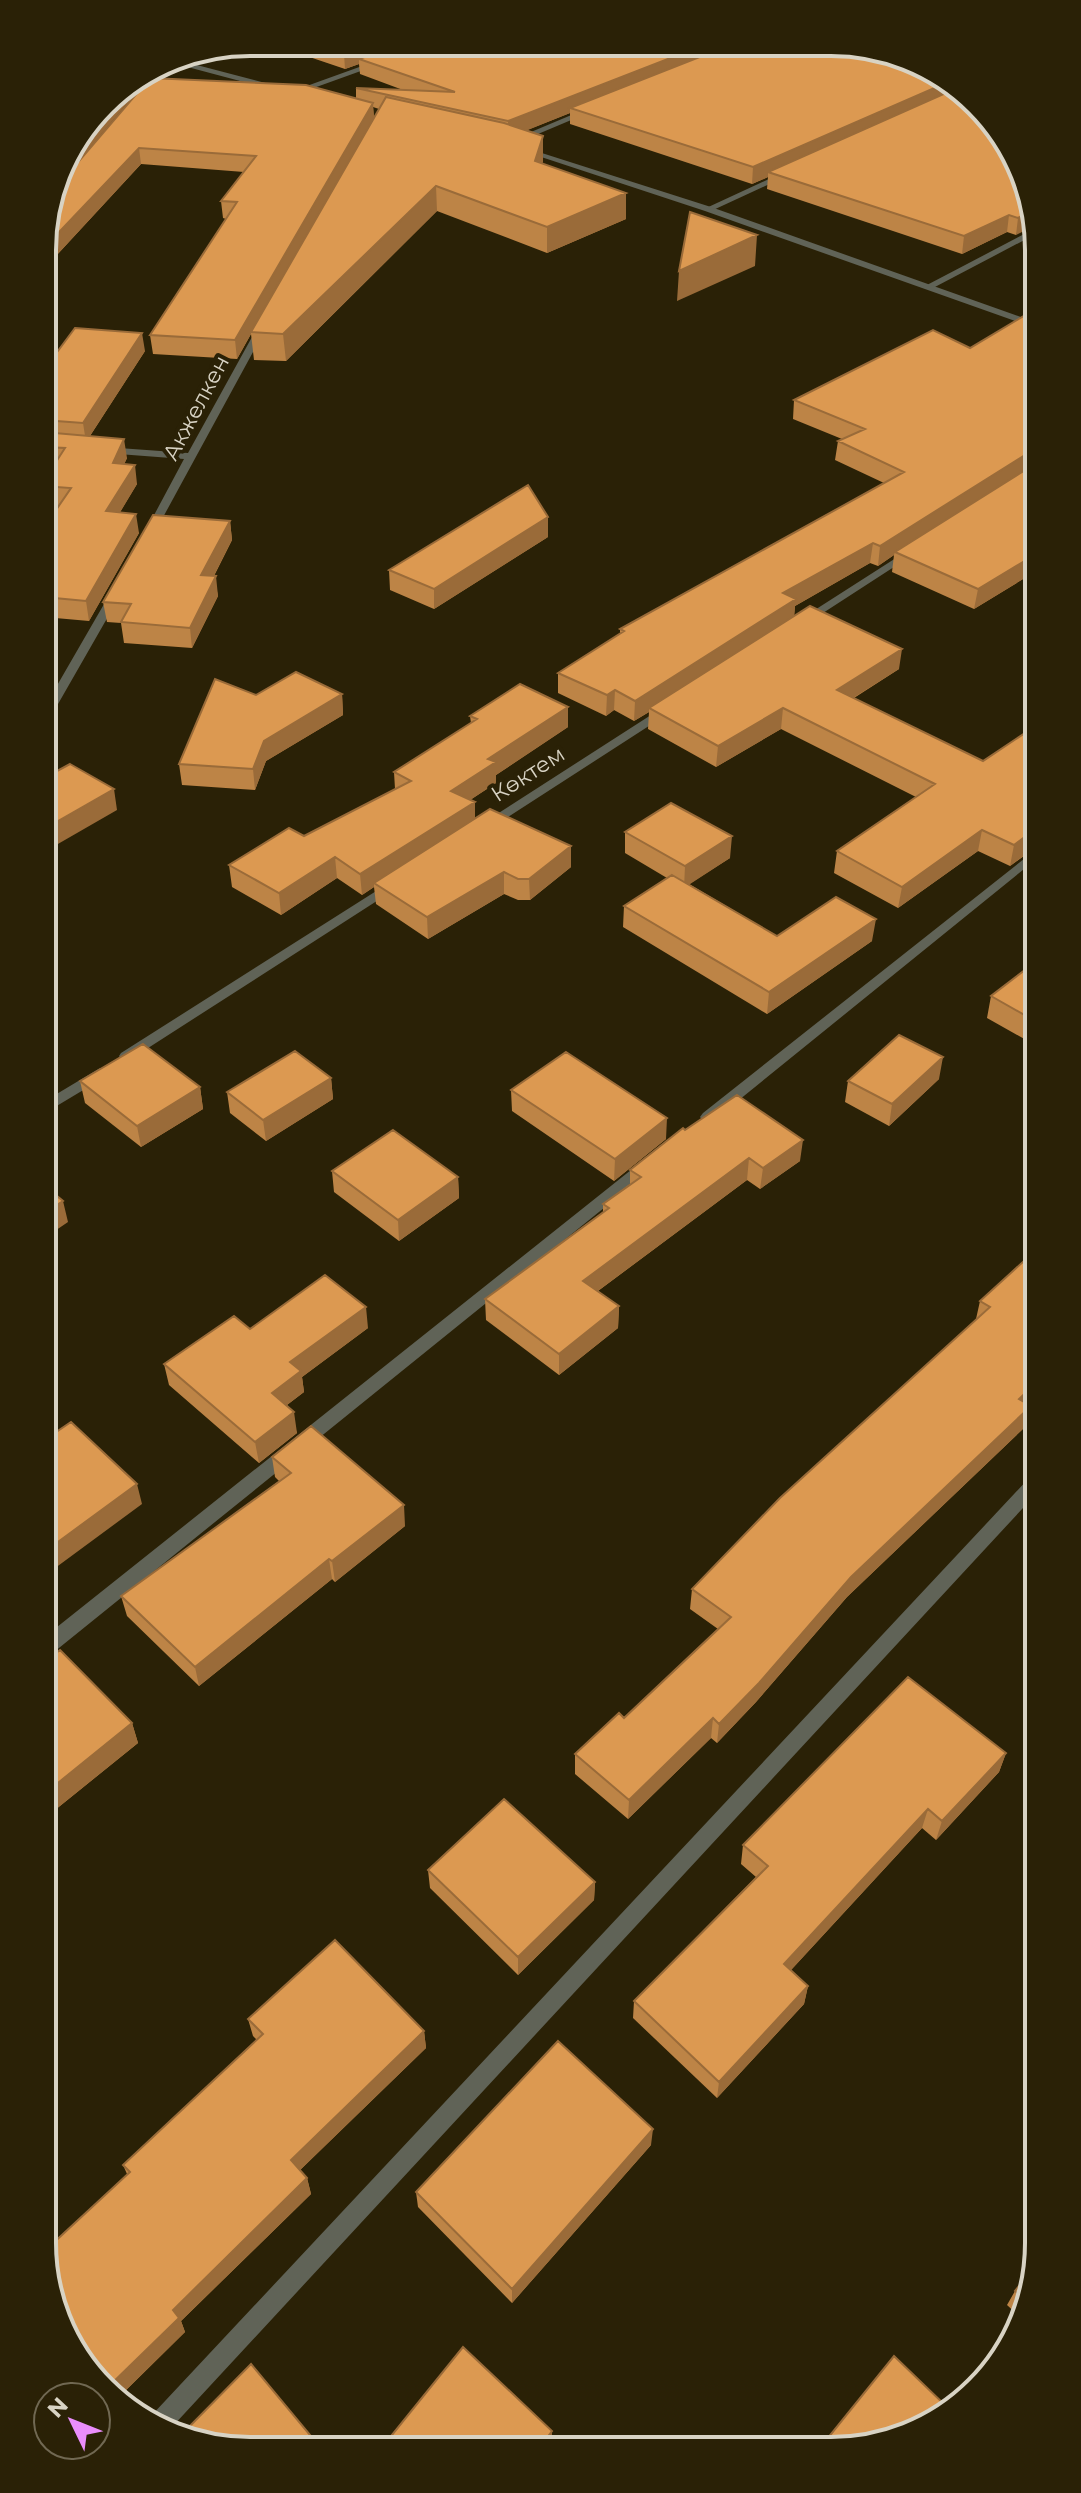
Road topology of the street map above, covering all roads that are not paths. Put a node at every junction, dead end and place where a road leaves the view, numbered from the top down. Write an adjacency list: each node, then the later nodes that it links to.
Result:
1 (393, 58): 4 (street)
2 (191, 65): 4 (street)
3 (152, 83): 6 (street)
4 (294, 92): 5 (street)
5 (309, 96)
6 (132, 108)
7 (595, 109): 9 (street)
8 (794, 171): 9 (street)
9 (708, 209): 11 (street)
10 (1024, 237): 11 (street)
11 (930, 286): 13 (street)
12 (266, 317): 15 (street, Акжелкен)
13 (1025, 321)
14 (88, 449): 15 (street)
15 (193, 457): 16 (street, Акжелкен)
16 (146, 539)
17 (926, 542): 19 (street)
18 (123, 580): 20 (street)
19 (793, 628)
20 (56, 697)
21 (673, 705): 22 (street, Көктем)
22 (472, 834)
23 (1025, 862): 26 (street)
24 (406, 877): 25 (street)
25 (56, 1101)
26 (689, 1132)
27 (664, 1152): 29 (street)
28 (1025, 1494): 30 (street)
29 (56, 1639)
30 (165, 2417)

